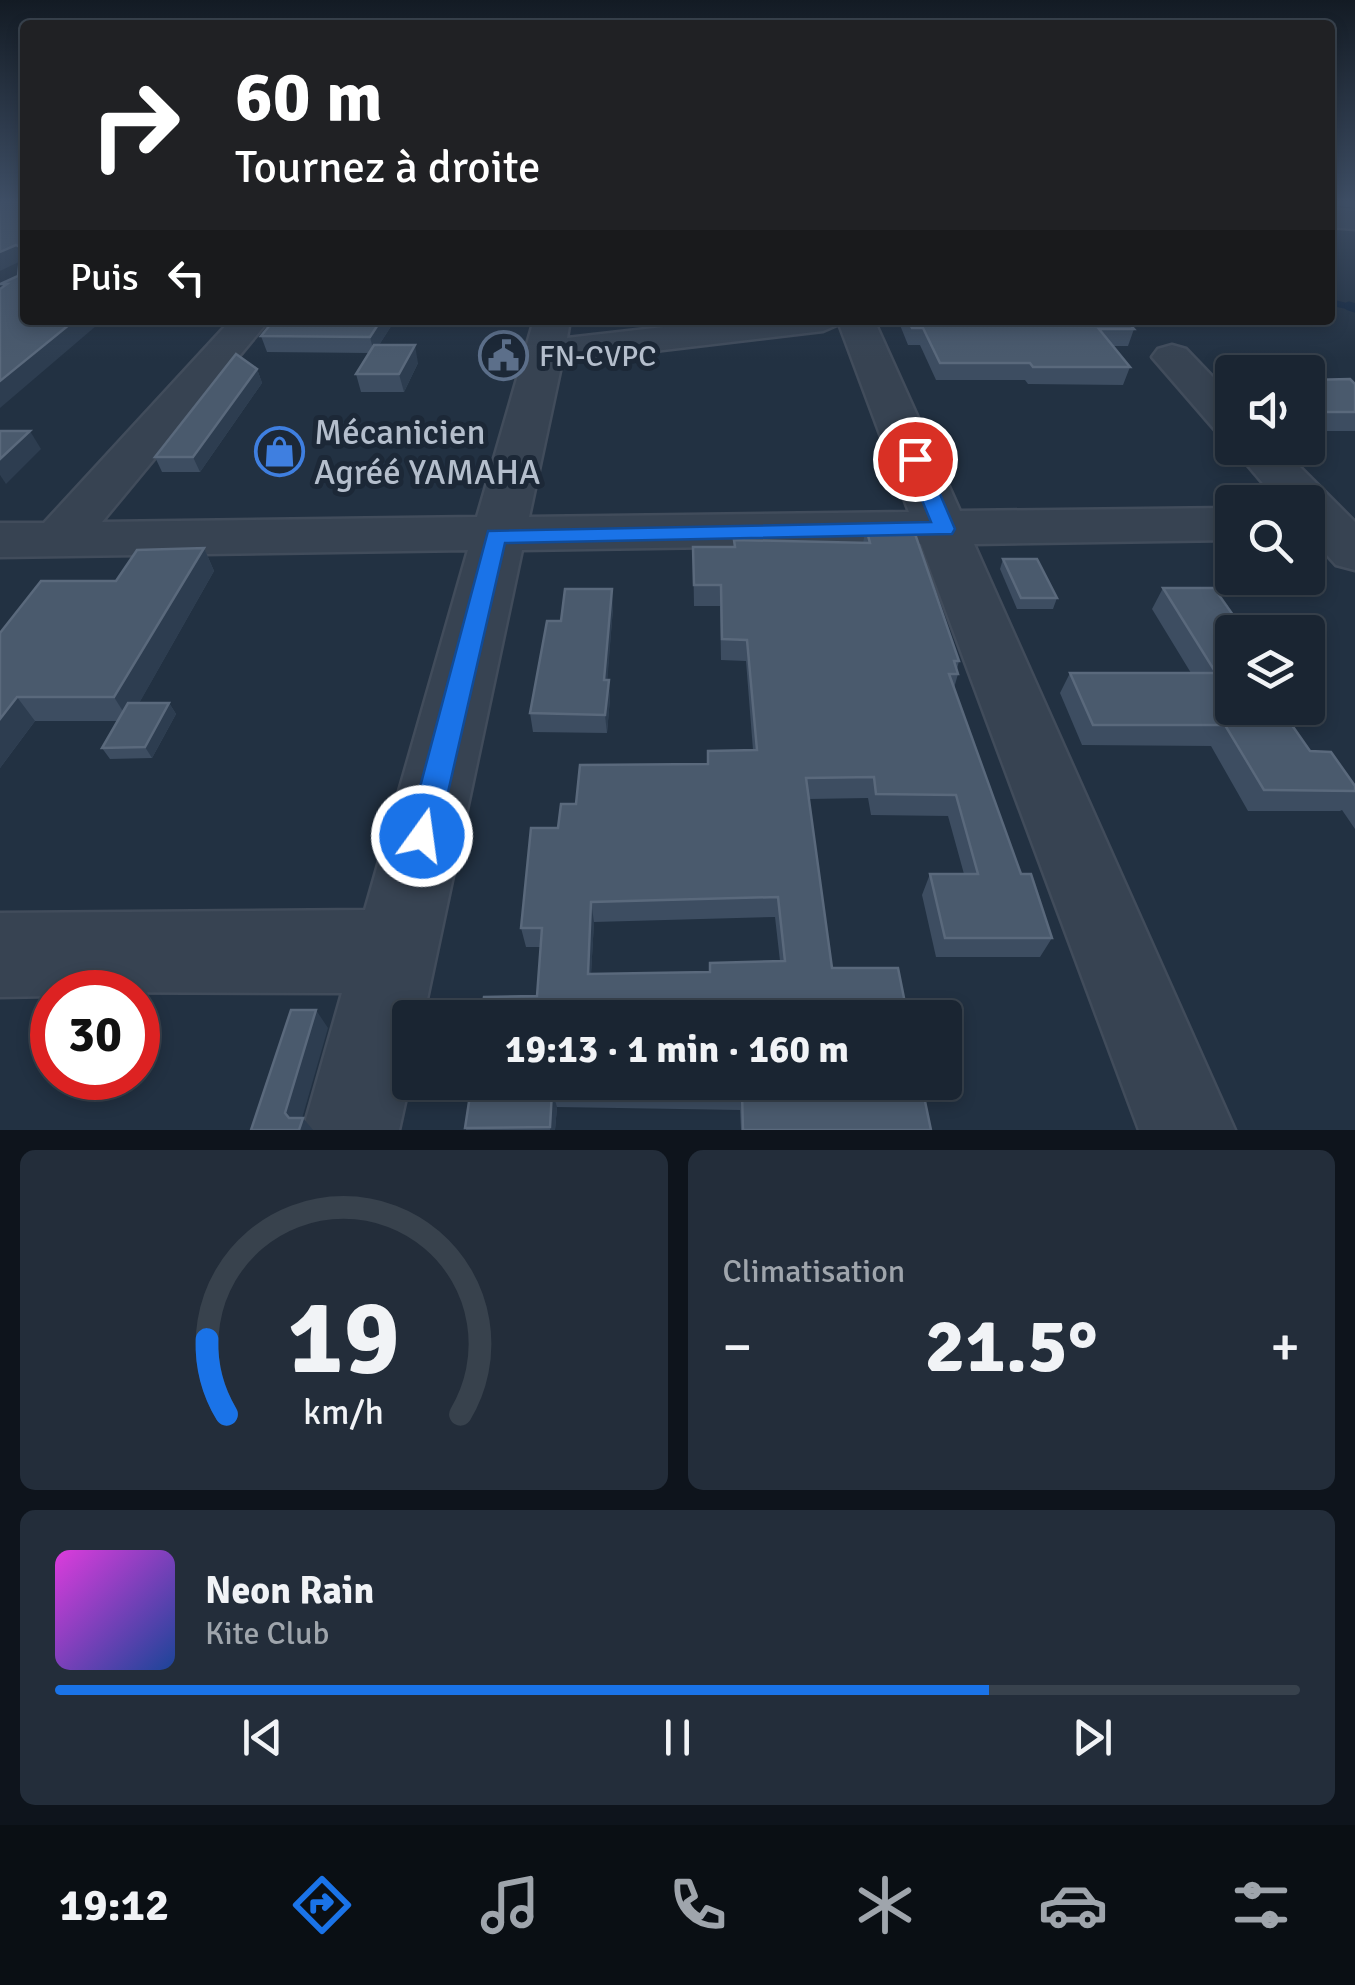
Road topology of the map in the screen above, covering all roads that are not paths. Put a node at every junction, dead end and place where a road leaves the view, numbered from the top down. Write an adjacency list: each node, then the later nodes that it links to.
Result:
1 (246, 325): 13 (street)
2 (738, 325): 4 (street)
3 (858, 325): 10 (street)
4 (549, 336): 11 (street)
5 (1172, 357): 6 (street)
6 (1215, 404)
7 (1271, 465): 8 (street)
8 (1288, 485)
9 (1215, 524): 10 (street)
10 (944, 529): 11 (street); 17 (street)
11 (496, 536): 13 (street); 14 (street)
12 (0, 540): 13 (street)
13 (58, 540)
14 (394, 951): 15 (street); 16 (street)
15 (0, 956)
16 (351, 1130)
17 (1187, 1130)

